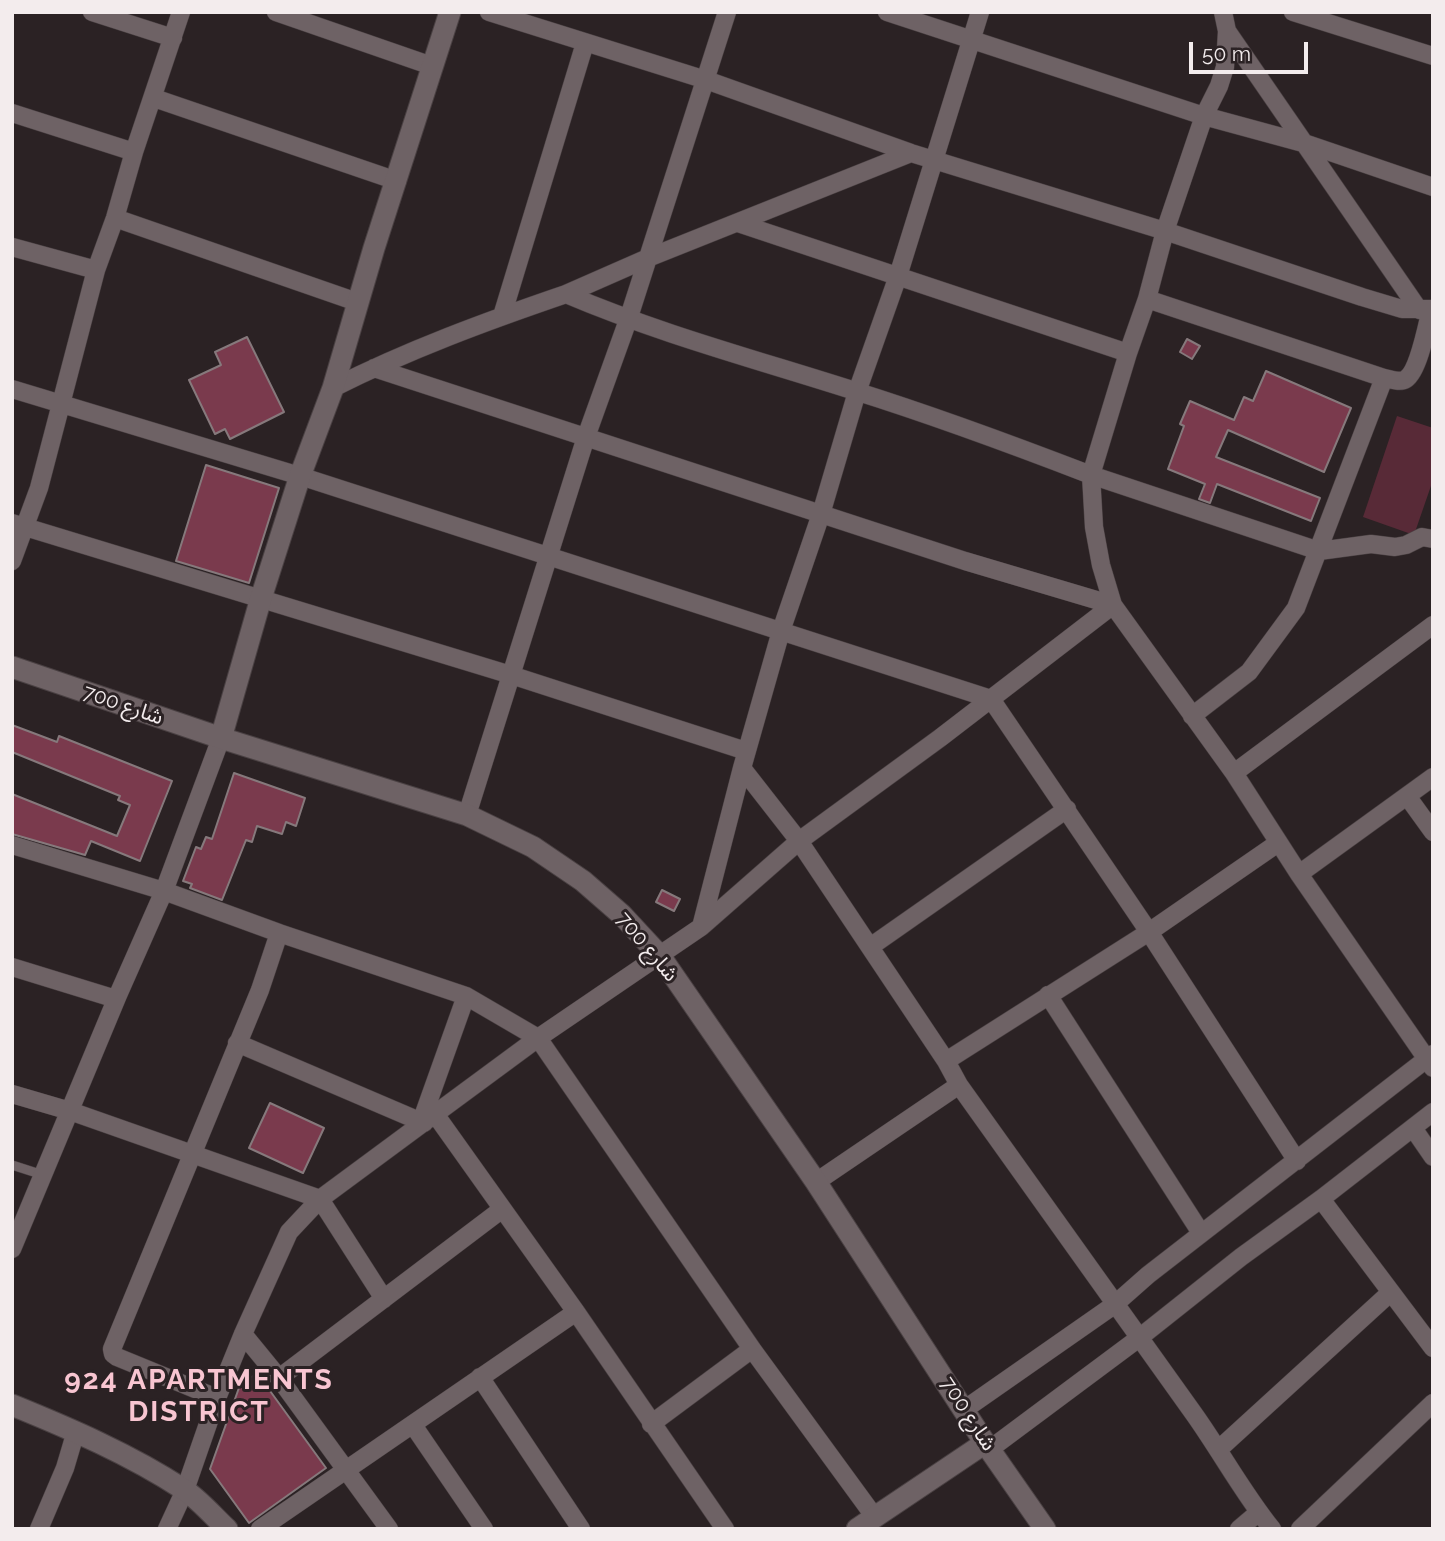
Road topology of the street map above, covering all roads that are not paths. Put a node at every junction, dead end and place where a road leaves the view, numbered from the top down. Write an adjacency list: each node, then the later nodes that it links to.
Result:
1 (92, 12): 12 (street)
2 (181, 12): 12 (street)
3 (276, 12): 16 (street)
4 (450, 12): 16 (main road)
5 (489, 12): 14 (street)
6 (727, 12): 17 (street)
7 (887, 12): 13 (street)
8 (980, 12): 13 (street)
9 (1223, 12): 11 (street)
10 (1293, 12): 15 (street)
11 (1227, 31): 20 (street); 21 (street)
12 (173, 38): 18 (street)
13 (971, 40): 20 (street); 24 (street)
14 (585, 43): 17 (street); 38 (street)
15 (1433, 56)
16 (432, 66): 25 (main road)
17 (706, 80): 23 (street); 31 (street)
18 (154, 98): 22 (street); 25 (street)
19 (12, 113): 22 (street)
20 (1204, 116): 21 (street); 29 (street)
21 (1307, 144): 26 (street); 37 (street)
22 (134, 152): 27 (street)
23 (911, 153): 24 (street); 28 (street)
24 (935, 160): 29 (street); 33 (street)
25 (397, 181): 36 (main road)
26 (1433, 187)
27 (115, 218): 32 (street); 36 (street)
28 (738, 223): 31 (street); 33 (street)
29 (1165, 231): 35 (street); 37 (street)
30 (12, 247): 32 (street)
31 (648, 258): 34 (street); 39 (street)
32 (96, 270): 46 (street)
33 (898, 276): 40 (street); 45 (street)
34 (566, 295): 38 (street); 39 (street)
35 (1147, 299): 40 (street); 42 (street)
36 (357, 302): 43 (main road)
37 (1428, 309): 42 (street)
38 (502, 316): 41 (street)
39 (628, 320): 45 (street); 47 (street)
40 (1128, 353): 48 (street)
41 (374, 368): 43 (street); 47 (street)
42 (1384, 378): 53 (street)
43 (333, 388): 49 (main road)
44 (12, 389): 46 (street)
45 (857, 392): 48 (street); 50 (street)
46 (62, 403): 49 (street); 51 (street)
47 (586, 437): 50 (street); 54 (street)
48 (1091, 475): 53 (street); 57 (street)
49 (300, 476): 54 (street); 56 (main road)
50 (821, 514): 57 (street); 59 (street)
51 (18, 526): 55 (street); 56 (street)
52 (1433, 539): 53 (street)
53 (1319, 551): 63 (street)
54 (549, 557): 59 (street); 61 (street)
55 (12, 561)
56 (261, 598): 61 (street); 64 (main road)
57 (1113, 606): 62 (street); 63 (street)
58 (1433, 625): 66 (street)
59 (781, 631): 62 (street); 65 (street)
60 (12, 667): 64 (main road, شارع 700)
61 (512, 675): 65 (street); 70 (street)
62 (991, 699): 69 (street); 72 (street)
63 (1192, 716): 66 (street)
64 (221, 738): 70 (main road, شارع 700); 76 (street)
65 (744, 759): 72 (street); 77 (street)
66 (1234, 773): 73 (street)
67 (1433, 777): 68 (street)
68 (1407, 796): 71 (street); 75 (street)
69 (1067, 809): 78 (street); 80 (street)
70 (467, 815): 81 (main road, شارع 700)
71 (1433, 832)
72 (799, 841): 77 (street); 80 (street)
73 (1278, 843): 75 (street); 78 (street)
74 (12, 845): 76 (street)
75 (1299, 874): 88 (street)
76 (164, 891): 79 (street); 85 (street)
77 (701, 927): 81 (street)
78 (1149, 932): 83 (street); 98 (street)
79 (279, 933): 84 (street); 87 (street)
80 (870, 947): 89 (street)
81 (660, 957): 86 (street); 101 (main road, شارع 700)
82 (12, 967): 85 (street)
83 (1048, 995): 89 (street); 105 (street)
84 (466, 996): 86 (street); 94 (street)
85 (116, 999): 92 (street)
86 (538, 1038): 94 (street); 114 (street)
87 (237, 1043): 94 (street); 96 (street)
88 (1431, 1060): 98 (street)
89 (946, 1061): 90 (street)
90 (960, 1085): 101 (street); 109 (street)
91 (12, 1094): 92 (street)
92 (70, 1111): 96 (street); 100 (street)
93 (1433, 1112): 95 (street)
94 (427, 1120): 102 (street); 104 (street)
95 (1413, 1128): 97 (street); 103 (street)
96 (193, 1155): 102 (street); 117 (street)
97 (1433, 1157)
98 (1297, 1161): 105 (street)
99 (12, 1165): 100 (lane)
100 (43, 1175): 106 (street)
101 (816, 1182): 120 (main road, شارع 700)
102 (320, 1199): 108 (street); 111 (street)
103 (1321, 1199): 107 (street); 112 (street)
104 (501, 1210): 108 (street); 110 (street)
105 (1201, 1233): 109 (street)
106 (12, 1249)
107 (1391, 1292): 113 (street); 125 (street)
108 (384, 1299): 116 (street)
109 (1114, 1305): 112 (street); 120 (street)
110 (576, 1312): 115 (street); 121 (street)
111 (243, 1334): 116 (street); 117 (street)
112 (1139, 1338): 124 (street); 125 (street)
113 (1433, 1348)
114 (752, 1349): 121 (street); 129 (street)
115 (480, 1377): 122 (street); 136 (street)
116 (279, 1378): 126 (street)
117 (217, 1398): 127 (street)
118 (1433, 1403): 141 (street)
119 (12, 1405): 123 (main road)
120 (965, 1409): 124 (main road, شارع 700)
121 (651, 1424): 137 (street)
122 (413, 1425): 126 (street); 135 (street)
123 (76, 1431): 127 (main road); 130 (street)
124 (987, 1446): 129 (main road); 138 (main road, شارع 700)
125 (1219, 1449): 128 (street)
126 (346, 1471): 133 (street); 134 (street)
127 (185, 1490): 131 (street); 132 (main road)
128 (1259, 1512): 139 (street); 140 (street)
129 (866, 1523)
130 (39, 1529)
131 (167, 1529)
132 (227, 1529)
133 (260, 1529)
134 (389, 1529)
135 (484, 1529)
136 (581, 1529)
137 (724, 1529)
138 (1045, 1529)
139 (1239, 1529)
140 (1272, 1529)
141 (1300, 1529)

